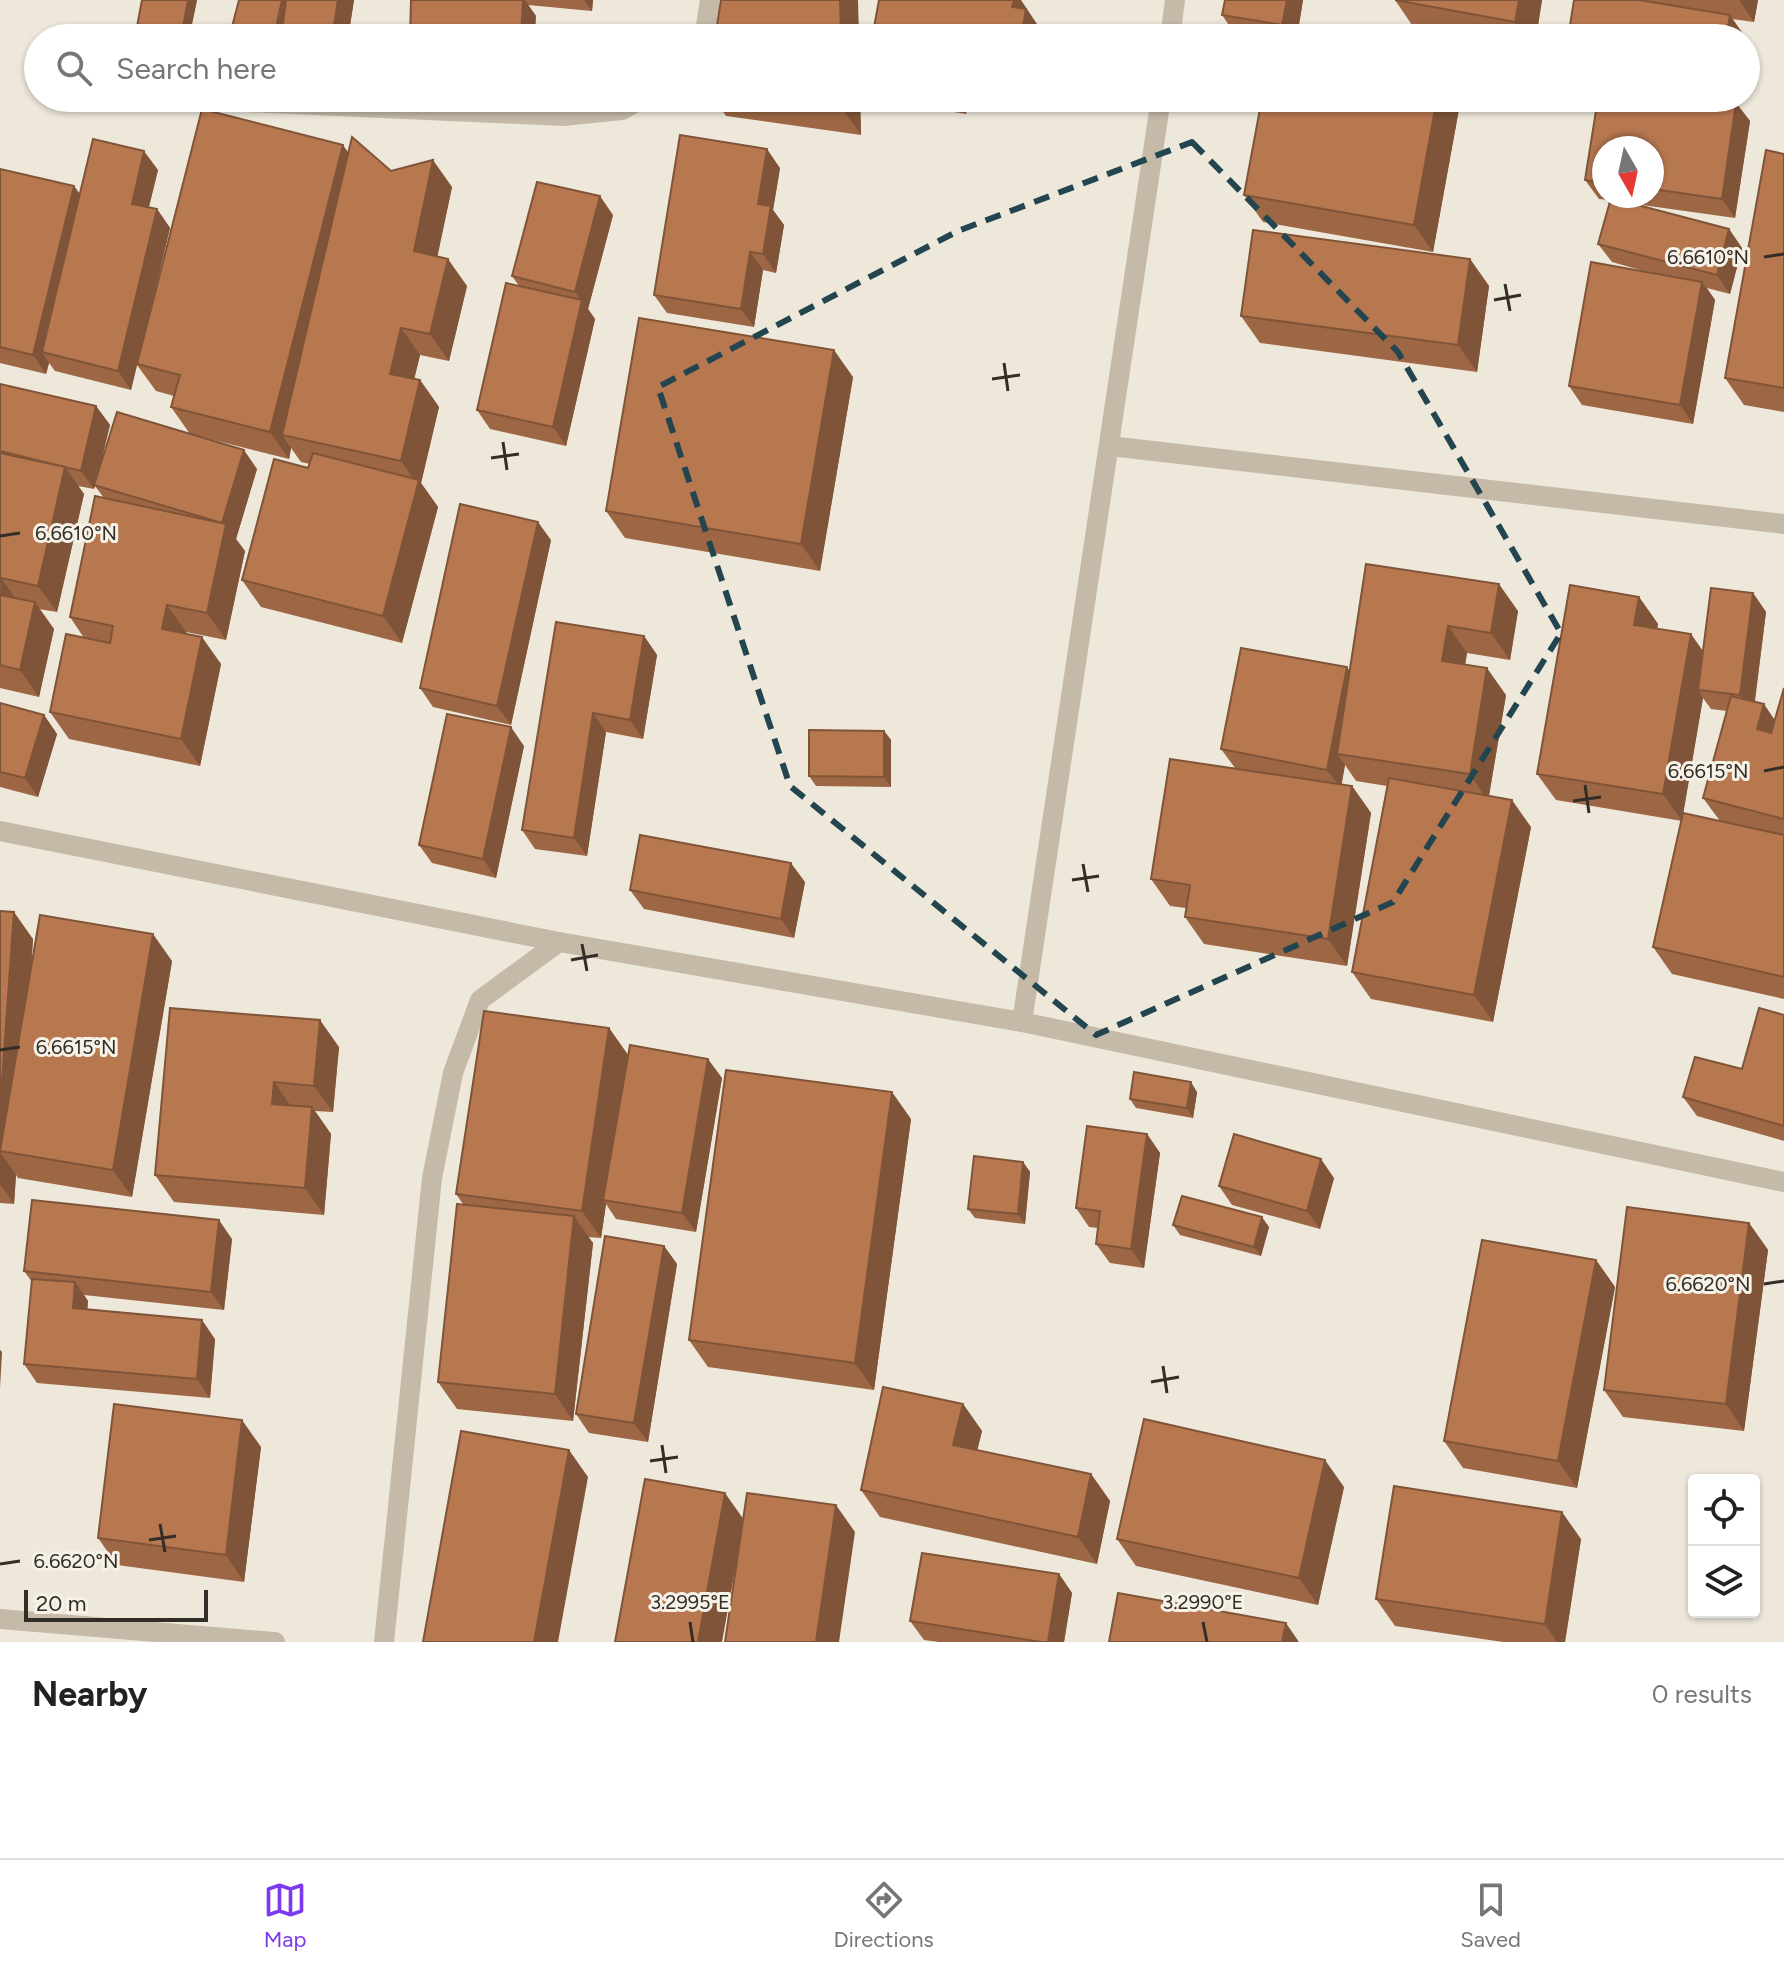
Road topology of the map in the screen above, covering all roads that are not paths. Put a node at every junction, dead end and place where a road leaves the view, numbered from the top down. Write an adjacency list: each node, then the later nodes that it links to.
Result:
1 (710, 0): 3 (street)
2 (1175, 0): 4 (street)
3 (706, 24)
4 (1172, 24)
5 (473, 112): 6 (street)
6 (602, 112)
7 (1159, 112): 8 (street)
8 (1110, 446): 9 (street); 12 (street)
9 (1784, 524)
10 (0, 831): 11 (street)
11 (559, 942): 12 (street); 16 (street)
12 (1022, 1022): 13 (street)
13 (1784, 1182)
14 (0, 1619): 15 (street)
15 (275, 1642)
16 (384, 1642)

